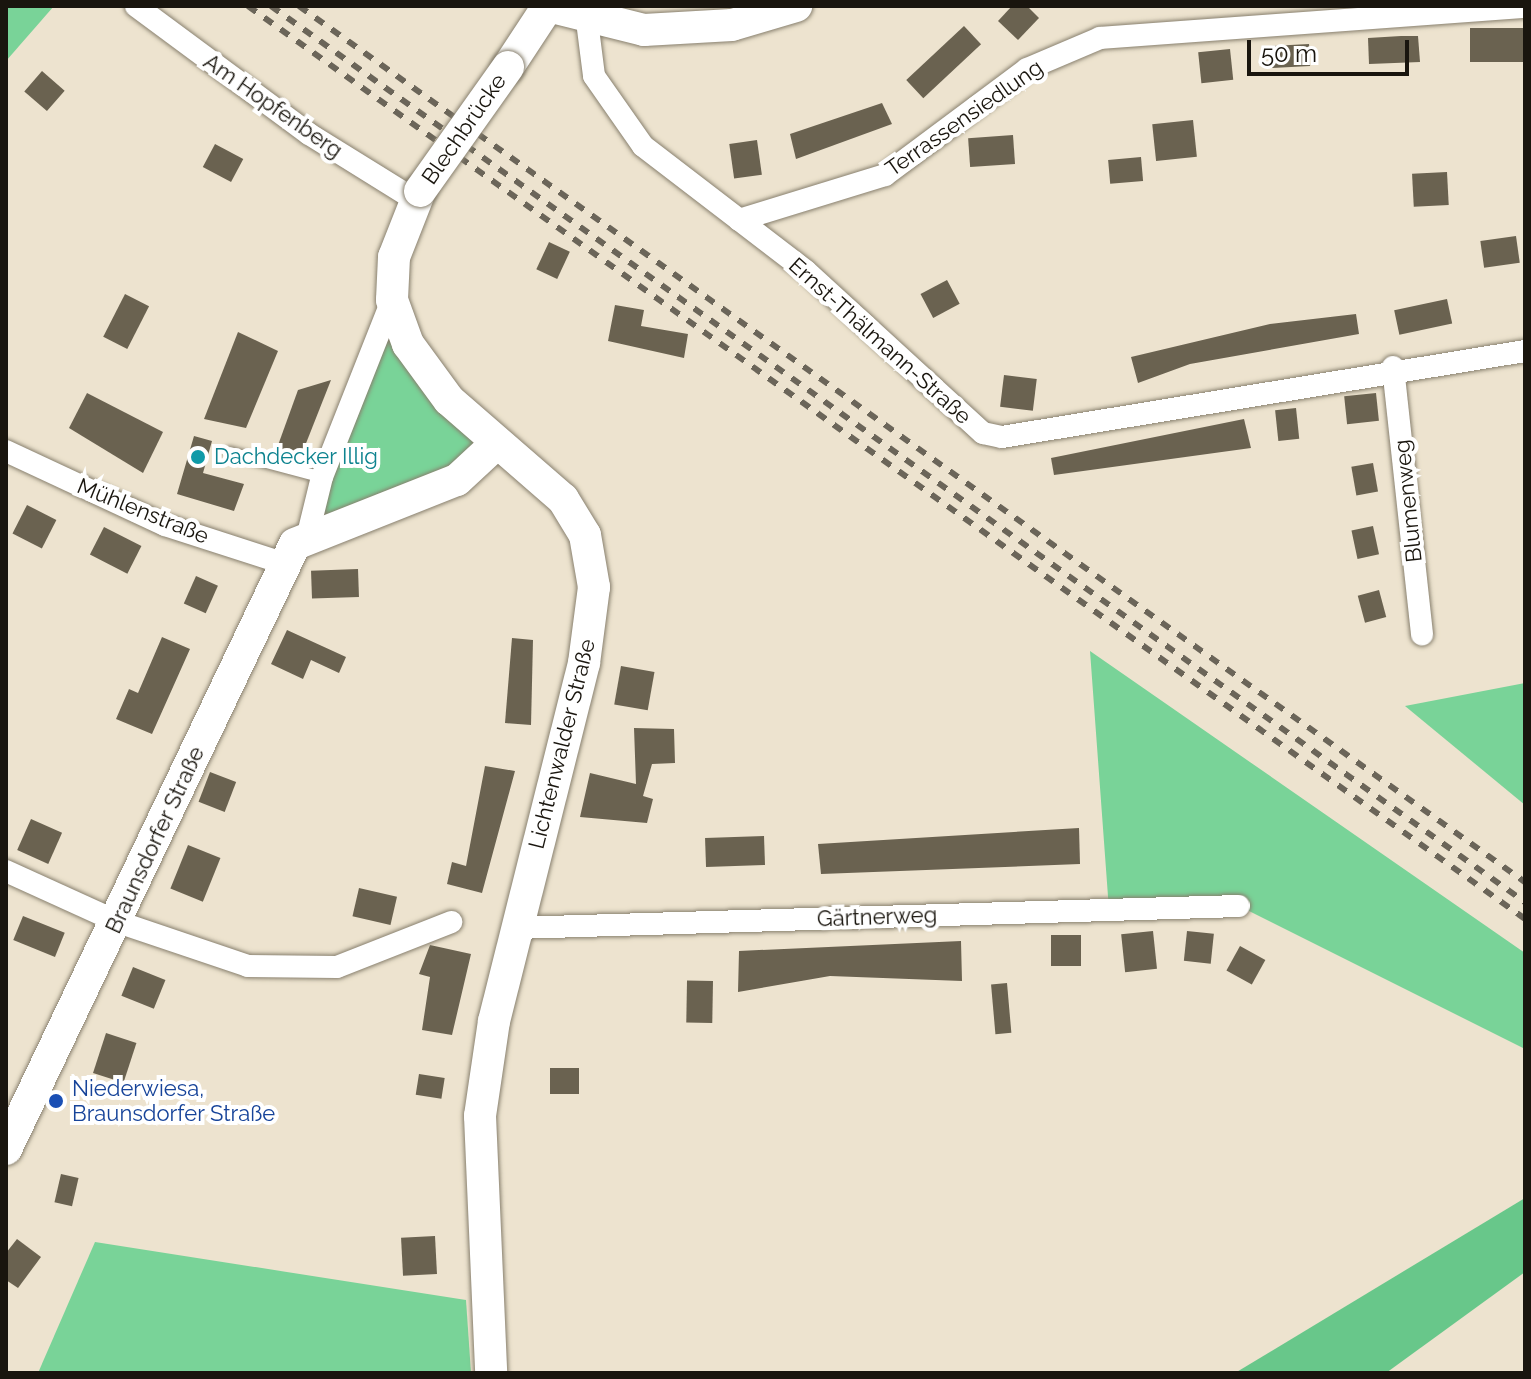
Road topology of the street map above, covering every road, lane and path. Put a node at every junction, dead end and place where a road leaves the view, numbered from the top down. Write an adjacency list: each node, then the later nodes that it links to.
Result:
1 (136, 6): 6 (street, Am Hopfenberg)
2 (548, 6): 5 (main road); 6 (main road, Blechbrücke, bridge)
3 (796, 6): 5 (main road)
4 (1525, 7): 7 (street, Terrassensiedlung)
5 (587, 21): 7 (street, Ernst-Thälmann-Straße)
6 (417, 195): 8 (main road, Lichtenwalder Straße)
7 (739, 220): 10 (street, Ernst-Thälmann-Straße)
8 (392, 300): 11 (main road, Lichtenwalder Straße); 14 (street, Braunsdorfer Straße)
9 (1525, 351): 10 (street, Ernst-Thälmann-Straße)
10 (1393, 367): 17 (street, Blumenweg)
11 (497, 443): 15 (main road, Braunsdorfer Straße); 22 (main road, Lichtenwalder Straße)
12 (6, 451): 16 (street, Mühlenstraße)
13 (229, 452): 14 (lane)
14 (322, 477): 15 (street, Braunsdorfer Straße)
15 (308, 534): 16 (main road, Braunsdorfer Straße)
16 (283, 563): 20 (main road, Braunsdorfer Straße)
17 (1422, 634)
18 (6, 871): 20 (street)
19 (1239, 906): 22 (street, Gärtnerweg)
20 (118, 922): 21 (street); 23 (main road, Braunsdorfer Straße)
21 (451, 922)
22 (515, 928): 24 (main road, Lichtenwalder Straße)
23 (6, 1149)
24 (491, 1373)

